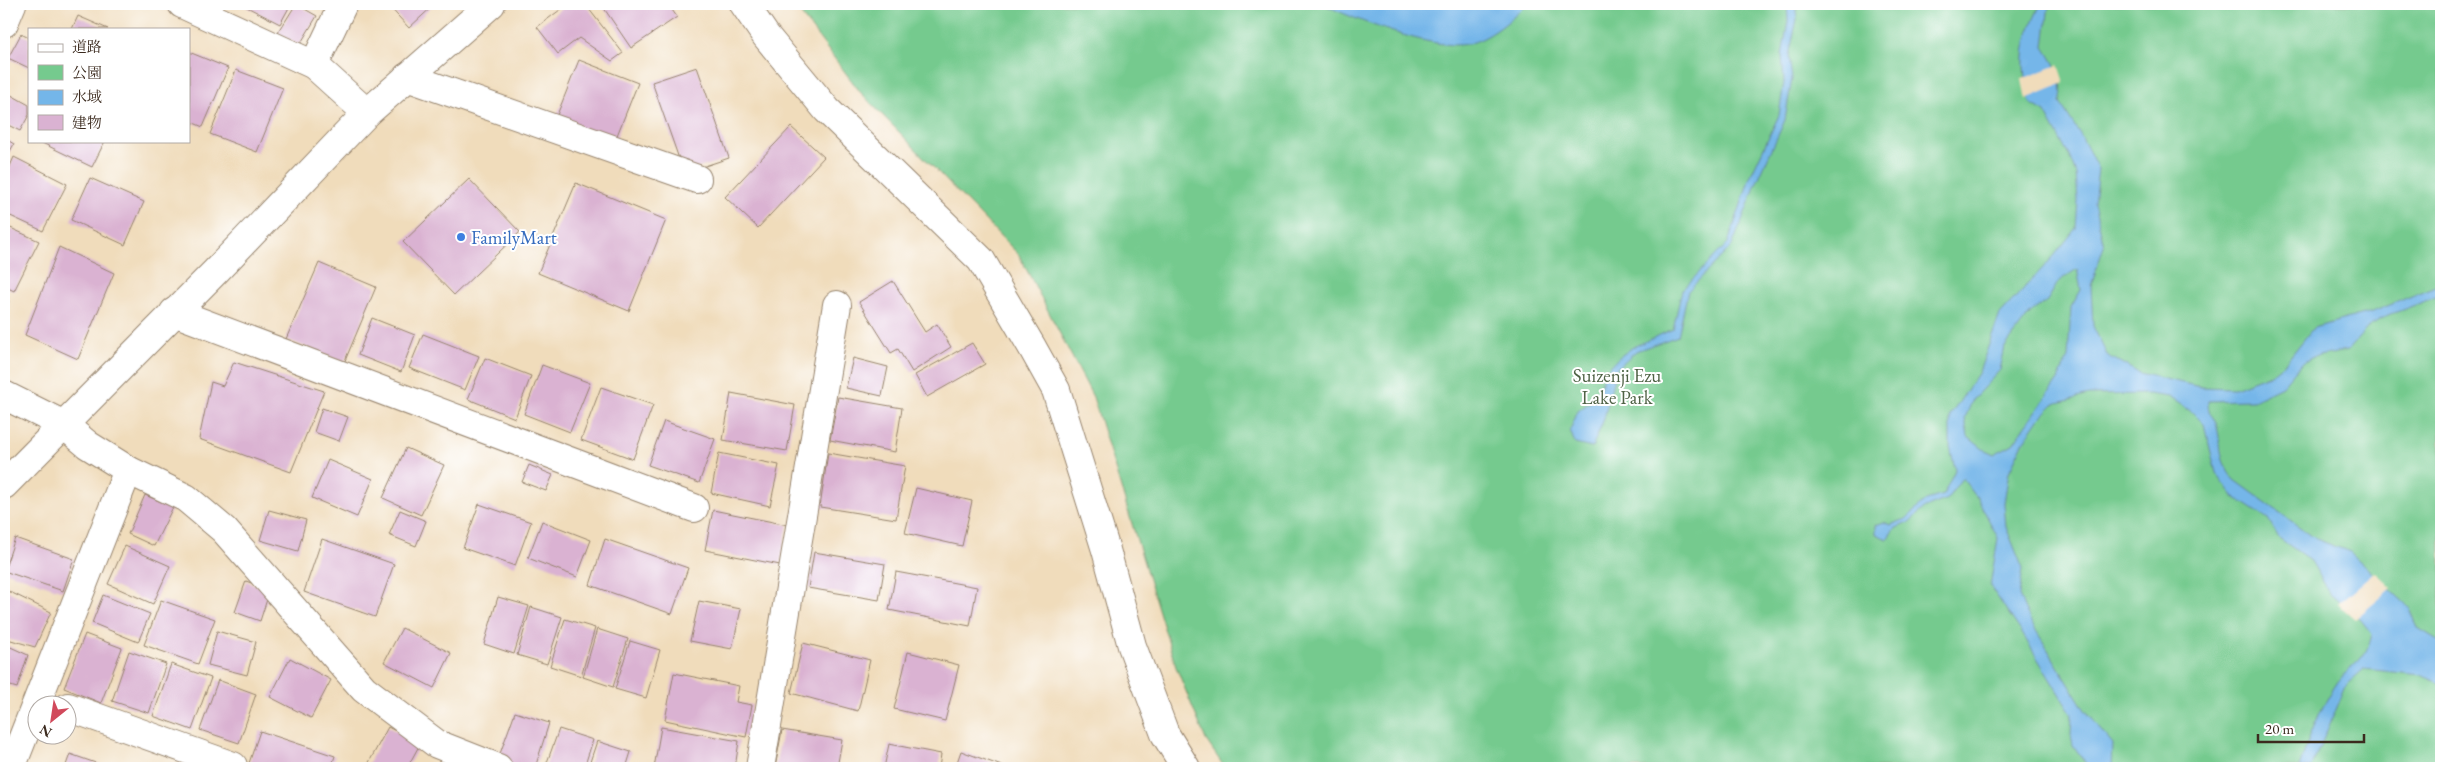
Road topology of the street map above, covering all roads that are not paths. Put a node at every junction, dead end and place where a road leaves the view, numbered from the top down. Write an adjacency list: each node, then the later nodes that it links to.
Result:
1 (12, 4): 6 (street)
2 (182, 4): 7 (street)
3 (342, 4): 7 (street)
4 (491, 4): 8 (street)
5 (744, 4): 25 (street)
6 (4, 23)
7 (314, 65): 9 (street)
8 (407, 77): 9 (street); 10 (street)
9 (367, 113): 12 (street)
10 (697, 179)
11 (837, 305): 24 (street)
12 (174, 312): 14 (street); 17 (street)
13 (4, 395): 14 (street)
14 (64, 425): 15 (street); 16 (street)
15 (128, 470): 18 (street); 23 (street)
16 (4, 484)
17 (694, 508)
18 (52, 694)
19 (78, 711): 21 (street)
20 (28, 739): 22 (street)
21 (233, 766)
22 (11, 768)
23 (498, 768)
24 (760, 768)
25 (1186, 768)

